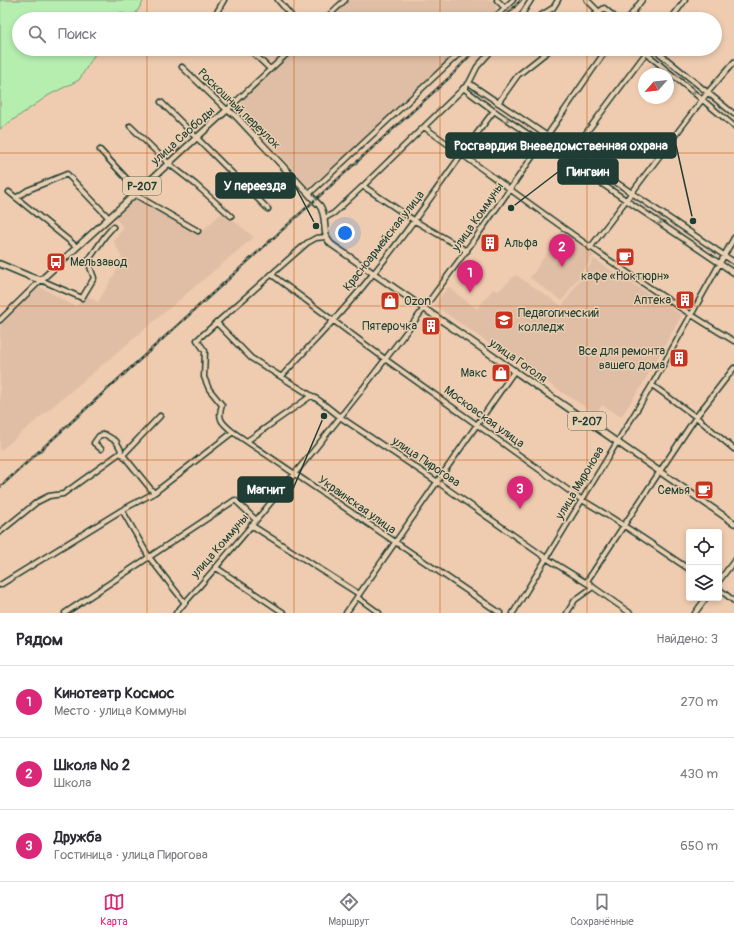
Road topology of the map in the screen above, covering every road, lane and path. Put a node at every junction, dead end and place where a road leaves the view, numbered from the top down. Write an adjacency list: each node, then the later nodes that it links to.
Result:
1 (224, 0): 12 (street)
2 (278, 0): 13 (street)
3 (345, 0): 14 (street)
4 (497, 0): 11 (street)
5 (513, 0): 11 (street)
6 (531, 0): 16 (street)
7 (558, 0): 17 (street)
8 (587, 0): 18 (street)
9 (642, 0): 20 (street)
10 (685, 0): 21 (street)
11 (504, 7): 15 (street)
12 (217, 12)
13 (288, 12)
14 (332, 12)
15 (499, 12)
16 (523, 12)
17 (546, 12)
18 (599, 12): 19 (street)
19 (609, 12)
20 (633, 12)
21 (676, 12)
22 (256, 56): 33 (street)
23 (284, 56): 33 (street, улица Свободы)
24 (457, 56): 57 (street)
25 (487, 56): 34 (street)
26 (542, 56): 39 (street)
27 (602, 56): 46 (street, улица Коммуны)
28 (644, 56): 50 (street)
29 (654, 56): 37 (street, one-way to 37)
30 (663, 56): 36 (street)
31 (734, 62): 36 (street)
32 (182, 67): 40 (street, Роскошный переулок)
33 (270, 69): 40 (street, улица Свободы)
34 (469, 83): 35 (street); 39 (street)
35 (463, 88): 41 (street); 45 (street)
36 (708, 92): 37 (street); 42 (street)
37 (702, 100): 44 (street); 58 (street)
38 (161, 102): 47 (street)
39 (498, 103): 46 (street)
40 (227, 110): 47 (main road, улица Свободы / Р-207); 57 (main road, Роскошный переулок)
41 (494, 111): 48 (street, one-way to 48); 51 (street, Красноармейская улица)
42 (734, 114)
43 (130, 126): 52 (street)
44 (734, 126)
45 (424, 127): 51 (street); 53 (street)
46 (546, 135): 48 (street, улица Коммуны); 50 (street)
47 (197, 136): 52 (main road, улица Свободы / Р-207); 61 (street)
48 (541, 142): 54 (street, улица Коммуны); 60 (street)
49 (100, 150): 56 (street)
50 (571, 153): 58 (street)
51 (461, 154): 54 (street); 65 (street, Красноармейская улица)
52 (168, 163): 56 (main road, улица Свободы / Р-207); 62 (street)
53 (363, 186): 64 (street); 65 (street)
54 (509, 189): 71 (street); 72 (street, улица Коммуны)
55 (9, 192): 59 (street)
56 (136, 192): 63 (main road, улица Свободы / Р-207); 67 (street)
57 (309, 194): 64 (main road, Роскошный переулок)
58 (631, 194): 60 (street); 73 (street)
59 (16, 198): 63 (street); 70 (street)
60 (626, 201): 71 (street); 76 (street, one-way to 76)
61 (268, 209)
62 (231, 216)
63 (109, 218): 70 (main road, улица Свободы / Р-207)
64 (325, 218): 68 (main road)
65 (415, 221): 72 (street); 78 (street, Красноармейская улица)
66 (113, 227): 80 (street)
67 (198, 231)
68 (326, 236): 78 (main road, улица Гоголя / Р-207); 79 (street)
69 (734, 238): 73 (street, улица Миронова)
70 (77, 247): 80 (main road, улица Свободы / Р-207)
71 (590, 248): 82 (street)
72 (467, 251): 81 (street, улица Коммуны)
73 (725, 256): 74 (street); 76 (street, улица Миронова)
74 (734, 262)
75 (0, 264): 80 (main road)
76 (721, 264): 77 (street); 82 (street, улица Миронова)
77 (734, 273)
78 (373, 274): 81 (main road, улица Гоголя / Р-207); 84 (street, Красноармейская улица)
79 (272, 275): 84 (street, Московская улица); 85 (street)
80 (41, 280): 83 (street, улица Свободы)
81 (424, 308): 87 (street, улица Коммуны); 89 (main road, улица Гоголя / Р-207)
82 (691, 316): 86 (street); 91 (street, улица Миронова)
83 (1, 318)
84 (334, 321): 87 (street, Московская улица); 90 (street, Красноармейская улица)
85 (216, 322): 90 (street, улица Пирогова); 97 (street, Украинская улица)
86 (734, 341)
87 (385, 359): 94 (street, улица Коммуны); 96 (street, Московская улица)
88 (734, 368): 95 (street)
89 (515, 370): 96 (street); 99 (main road, улица Гоголя / Р-207)
90 (282, 376): 92 (street, улица Пирогова)
91 (652, 386): 95 (street); 99 (street, улица Миронова)
92 (311, 396): 94 (street, улица Пирогова); 98 (street)
93 (160, 416): 102 (street)
94 (340, 417): 104 (street, улица Коммуны); 105 (street, улица Пирогова)
95 (696, 417): 100 (street); 103 (street)
96 (477, 424): 105 (street); 107 (street, Московская улица)
97 (233, 432): 98 (street, Украинская улица); 106 (street)
98 (247, 441): 104 (street, Украинская улица)
99 (617, 441): 103 (main road, улица Гоголя / Р-207); 107 (street, улица Миронова)
100 (734, 448)
101 (101, 450): 102 (street)
102 (121, 454): 106 (street); 113 (street)
103 (660, 470): 110 (main road, улица Гоголя / Р-207); 112 (street)
104 (294, 474): 109 (street, улица Коммуны); 114 (street, Украинская улица)
105 (436, 481): 114 (street); 116 (street, улица Пирогова)
106 (154, 493): 108 (street)
107 (582, 500): 112 (street, Московская улица); 116 (street, улица Миронова)
108 (122, 510): 115 (street); 121 (street)
109 (256, 520): 111 (street, улица Коммуны); 115 (street)
110 (734, 523)
111 (251, 525): 119 (street, улица Коммуны); 124 (street)
112 (624, 526): 118 (street, Московская улица); 122 (street)
113 (0, 532)
114 (394, 542): 124 (street); 133 (street, Украинская улица)
115 (149, 557): 127 (street); 129 (street)
116 (546, 558): 122 (street, улица Пирогова); 134 (street, улица Миронова)
117 (734, 561): 120 (street)
118 (686, 567)
119 (215, 568): 127 (street, улица Коммуны); 130 (street)
120 (722, 577)
121 (0, 585)
122 (593, 587): 135 (street); 136 (street, улица Пирогова)
123 (722, 592): 126 (street)
124 (358, 595): 131 (street); 132 (street)
125 (704, 601): 137 (street)
126 (734, 601)
127 (185, 603): 128 (street, улица Коммуны)
128 (178, 612)
129 (65, 613)
130 (284, 613)
131 (346, 613)
132 (379, 613)
133 (500, 613)
134 (513, 613)
135 (567, 613)
136 (630, 613)
137 (695, 613)

